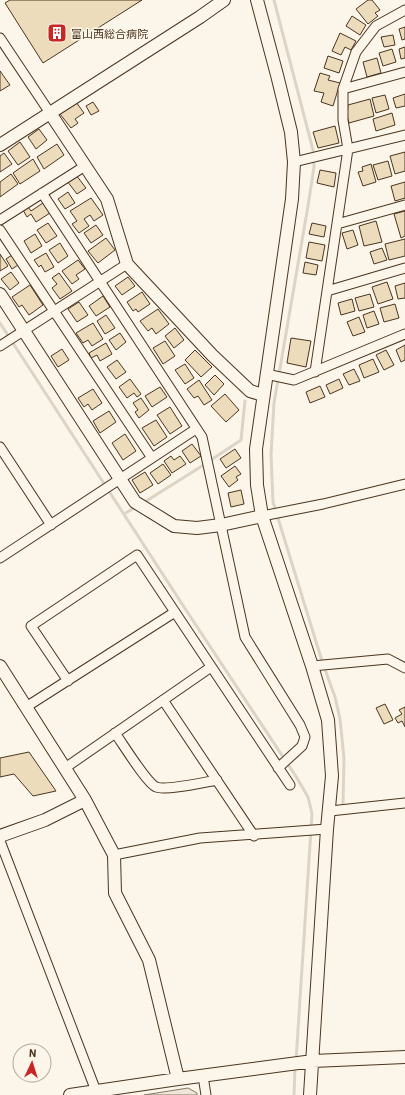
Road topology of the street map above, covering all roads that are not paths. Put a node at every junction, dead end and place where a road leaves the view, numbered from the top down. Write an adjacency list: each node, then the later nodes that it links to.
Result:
1 (224, 0): 7 (street)
2 (257, 0): 11 (street)
3 (405, 10): 6 (street)
4 (0, 38): 7 (street)
5 (405, 72): 6 (street)
6 (343, 89): 10 (street)
7 (50, 113): 9 (street); 12 (street)
8 (405, 135): 10 (street)
9 (0, 145)
10 (348, 149): 11 (street); 16 (street)
11 (294, 162): 28 (street)
12 (85, 166): 13 (street); 18 (street)
13 (42, 193): 15 (street); 20 (street)
14 (405, 205): 16 (street)
15 (0, 220)
16 (337, 224): 21 (street)
17 (0, 230): 23 (street)
18 (126, 264): 20 (street); 29 (street)
19 (405, 268): 21 (street)
20 (100, 281): 23 (street); 30 (street)
21 (327, 291): 27 (street)
22 (0, 294): 24 (street)
23 (55, 311): 24 (street); 32 (street)
24 (24, 331): 26 (street); 33 (street)
25 (405, 334): 27 (street)
26 (0, 346)
27 (315, 372): 28 (street)
28 (266, 374): 29 (street)
29 (263, 395): 35 (street)
30 (196, 429): 32 (street); 37 (street)
31 (0, 447): 36 (street)
32 (152, 458): 33 (street)
33 (120, 479): 36 (street); 37 (street)
34 (405, 484): 35 (street)
35 (262, 516): 37 (street); 41 (street)
36 (51, 525): 38 (street)
37 (221, 525): 49 (street)
38 (0, 557)
39 (175, 612): 42 (street); 44 (street); 44 (street)
40 (0, 666): 46 (street)
41 (312, 666): 43 (street); 54 (street)
42 (211, 667): 45 (street); 49 (street)
43 (405, 668)
44 (68, 681): 46 (street)
45 (163, 700): 47 (street); 50 (street)
46 (26, 707): 48 (street)
47 (115, 734): 48 (street); 50 (street)
48 (65, 768): 52 (street)
49 (278, 768): 51 (street)
50 (217, 780): 57 (street)
51 (290, 785)
52 (85, 800): 56 (street); 59 (street)
53 (405, 803): 54 (street)
54 (330, 811): 55 (street)
55 (328, 829): 57 (street); 61 (street)
56 (0, 836)
57 (254, 836): 59 (street)
58 (0, 841): 64 (street)
59 (114, 855): 63 (street)
60 (405, 1057): 61 (street)
61 (313, 1061): 62 (street); 67 (street)
62 (203, 1076): 63 (street); 66 (street)
63 (178, 1079): 64 (street)
64 (96, 1091): 65 (street)
65 (70, 1095)
66 (206, 1095)
67 (310, 1095)

